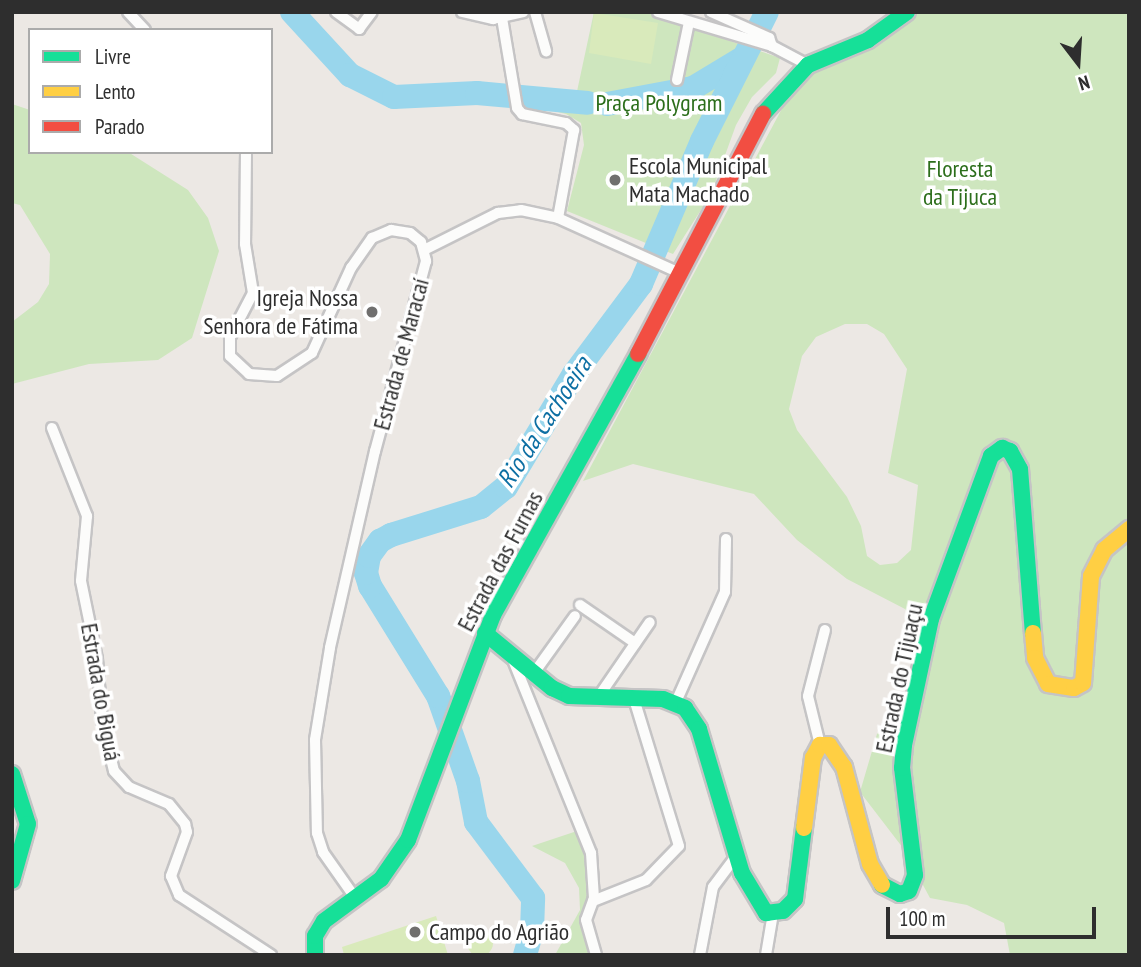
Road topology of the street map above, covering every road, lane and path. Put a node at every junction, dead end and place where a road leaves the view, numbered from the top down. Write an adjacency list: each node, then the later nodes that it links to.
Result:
1 (128, 12): 12 (street)
2 (336, 12): 3 (street)
3 (372, 12)
4 (462, 12): 10 (street)
5 (523, 12): 10 (street)
6 (535, 12): 14 (street)
7 (658, 12): 11 (street)
8 (711, 12): 13 (street)
9 (907, 12): 15 (street, Estrada das Furnas)
10 (502, 18): 18 (street)
11 (689, 22): 13 (street); 16 (street)
12 (143, 28)
13 (750, 36): 15 (street)
14 (546, 51)
15 (808, 65): 20 (street, Estrada das Furnas)
16 (677, 80)
17 (246, 154): 19 (street, Estrada de Maracaí)
18 (558, 218): 19 (street); 20 (street)
19 (424, 250): 39 (street, Estrada de Maracaí)
20 (682, 274): 28 (street, Estrada das Furnas)
21 (52, 428): 42 (street, Estrada do Biguá)
22 (1129, 529): 35 (street, Estrada do Tijuaçu)
23 (726, 539): 34 (street)
24 (580, 605): 29 (street)
25 (575, 616): 31 (street)
26 (650, 622): 29 (street)
27 (825, 630): 35 (street)
28 (485, 633): 30 (street); 39 (street, Estrada das Furnas)
29 (635, 643): 32 (street)
30 (510, 653): 31 (street); 40 (street)
31 (534, 673): 32 (street)
32 (597, 699): 33 (street)
33 (634, 699): 34 (street); 40 (street)
34 (676, 702): 37 (street)
35 (820, 746): 41 (street)
36 (12, 774): 38 (street)
37 (736, 856): 41 (street); 45 (street)
38 (12, 881)
39 (356, 899): 43 (street, Estrada das Furnas)
40 (593, 901): 44 (street)
41 (773, 913): 46 (street)
42 (271, 955)
43 (315, 955)
44 (596, 955)
45 (700, 955)
46 (766, 955)

